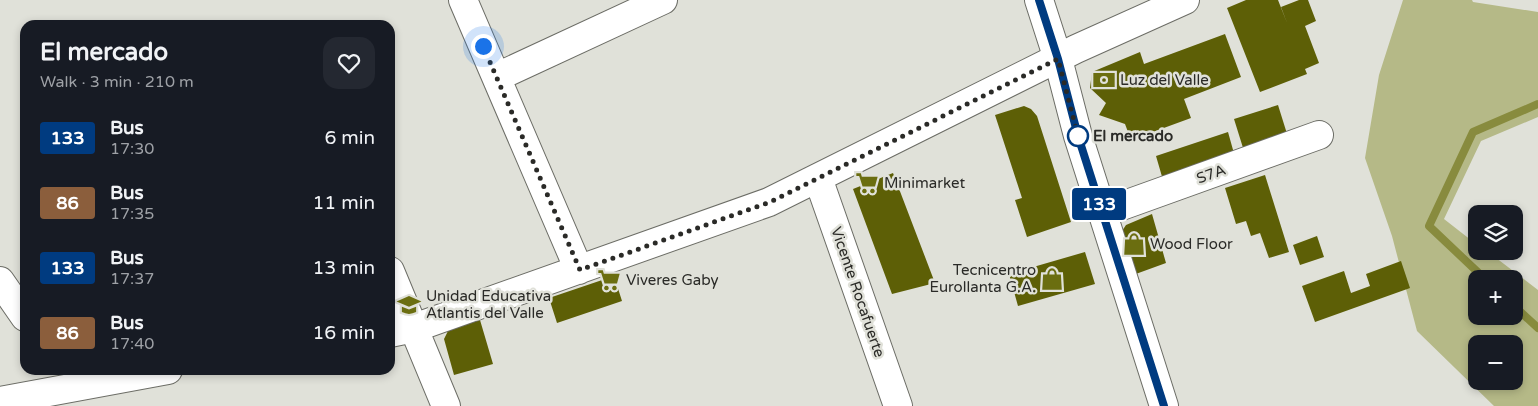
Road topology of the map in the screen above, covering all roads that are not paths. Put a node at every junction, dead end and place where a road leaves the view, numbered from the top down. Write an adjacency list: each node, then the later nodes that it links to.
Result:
1 (463, 0): 6 (street)
2 (662, 0): 6 (street)
3 (1039, 0): 5 (street)
4 (1185, 0): 5 (street)
5 (1058, 59): 8 (street); 9 (street)
6 (497, 77): 10 (street)
7 (1319, 135): 9 (street, S7A)
8 (818, 178): 10 (street); 19 (street, Vicente Rocafuerte)
9 (1102, 214): 20 (street)
10 (580, 270): 14 (street)
11 (0, 281): 13 (street)
12 (395, 296): 14 (street)
13 (20, 310)
14 (402, 330): 18 (street)
15 (145, 375): 16 (street)
16 (70, 391): 17 (street)
17 (0, 401)
18 (446, 406)
19 (898, 406)
20 (1164, 406)

